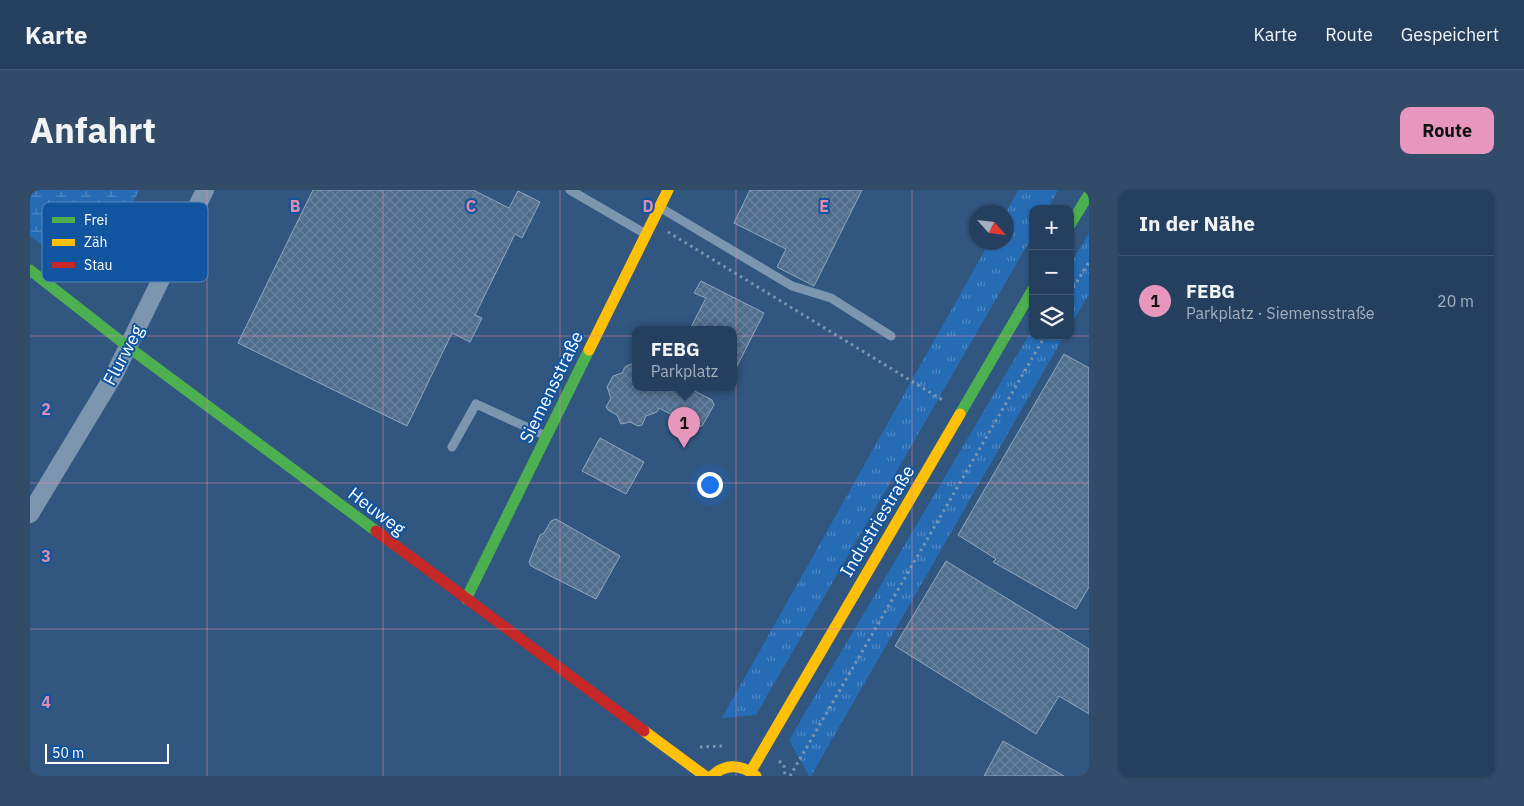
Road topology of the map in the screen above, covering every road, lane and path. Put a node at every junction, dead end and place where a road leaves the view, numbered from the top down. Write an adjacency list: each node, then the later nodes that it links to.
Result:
1 (205, 190): 5 (street, Flurweg)
2 (570, 190): 9 (lane)
3 (668, 190): 6 (street, Siemensstraße)
4 (1088, 192): 7 (street)
5 (199, 202)
6 (660, 208): 8 (street, Siemensstraße); 17 (lane)
7 (1074, 218)
8 (652, 223): 9 (street, Siemensstraße); 20 (path)
9 (647, 234): 21 (street, Siemensstraße)
10 (1089, 262): 15 (path)
11 (30, 270): 12 (street, Heuweg)
12 (42, 279)
13 (45, 282): 19 (street, Heuweg)
14 (159, 282): 19 (street, Flurweg)
15 (1074, 286)
16 (1030, 295): 20 (street, Industriestraße)
17 (891, 336)
18 (1043, 340): 28 (path)
19 (127, 346): 23 (street, Flurweg); 24 (street, Heuweg)
20 (961, 413): 25 (street, Industriestraße)
21 (547, 436): 22 (lane); 24 (street, Siemensstraße)
22 (452, 447)
23 (30, 514)
24 (466, 599): 26 (street, Heuweg)
25 (754, 773): 27 (street)
26 (705, 776)
27 (712, 776)
28 (790, 776)

